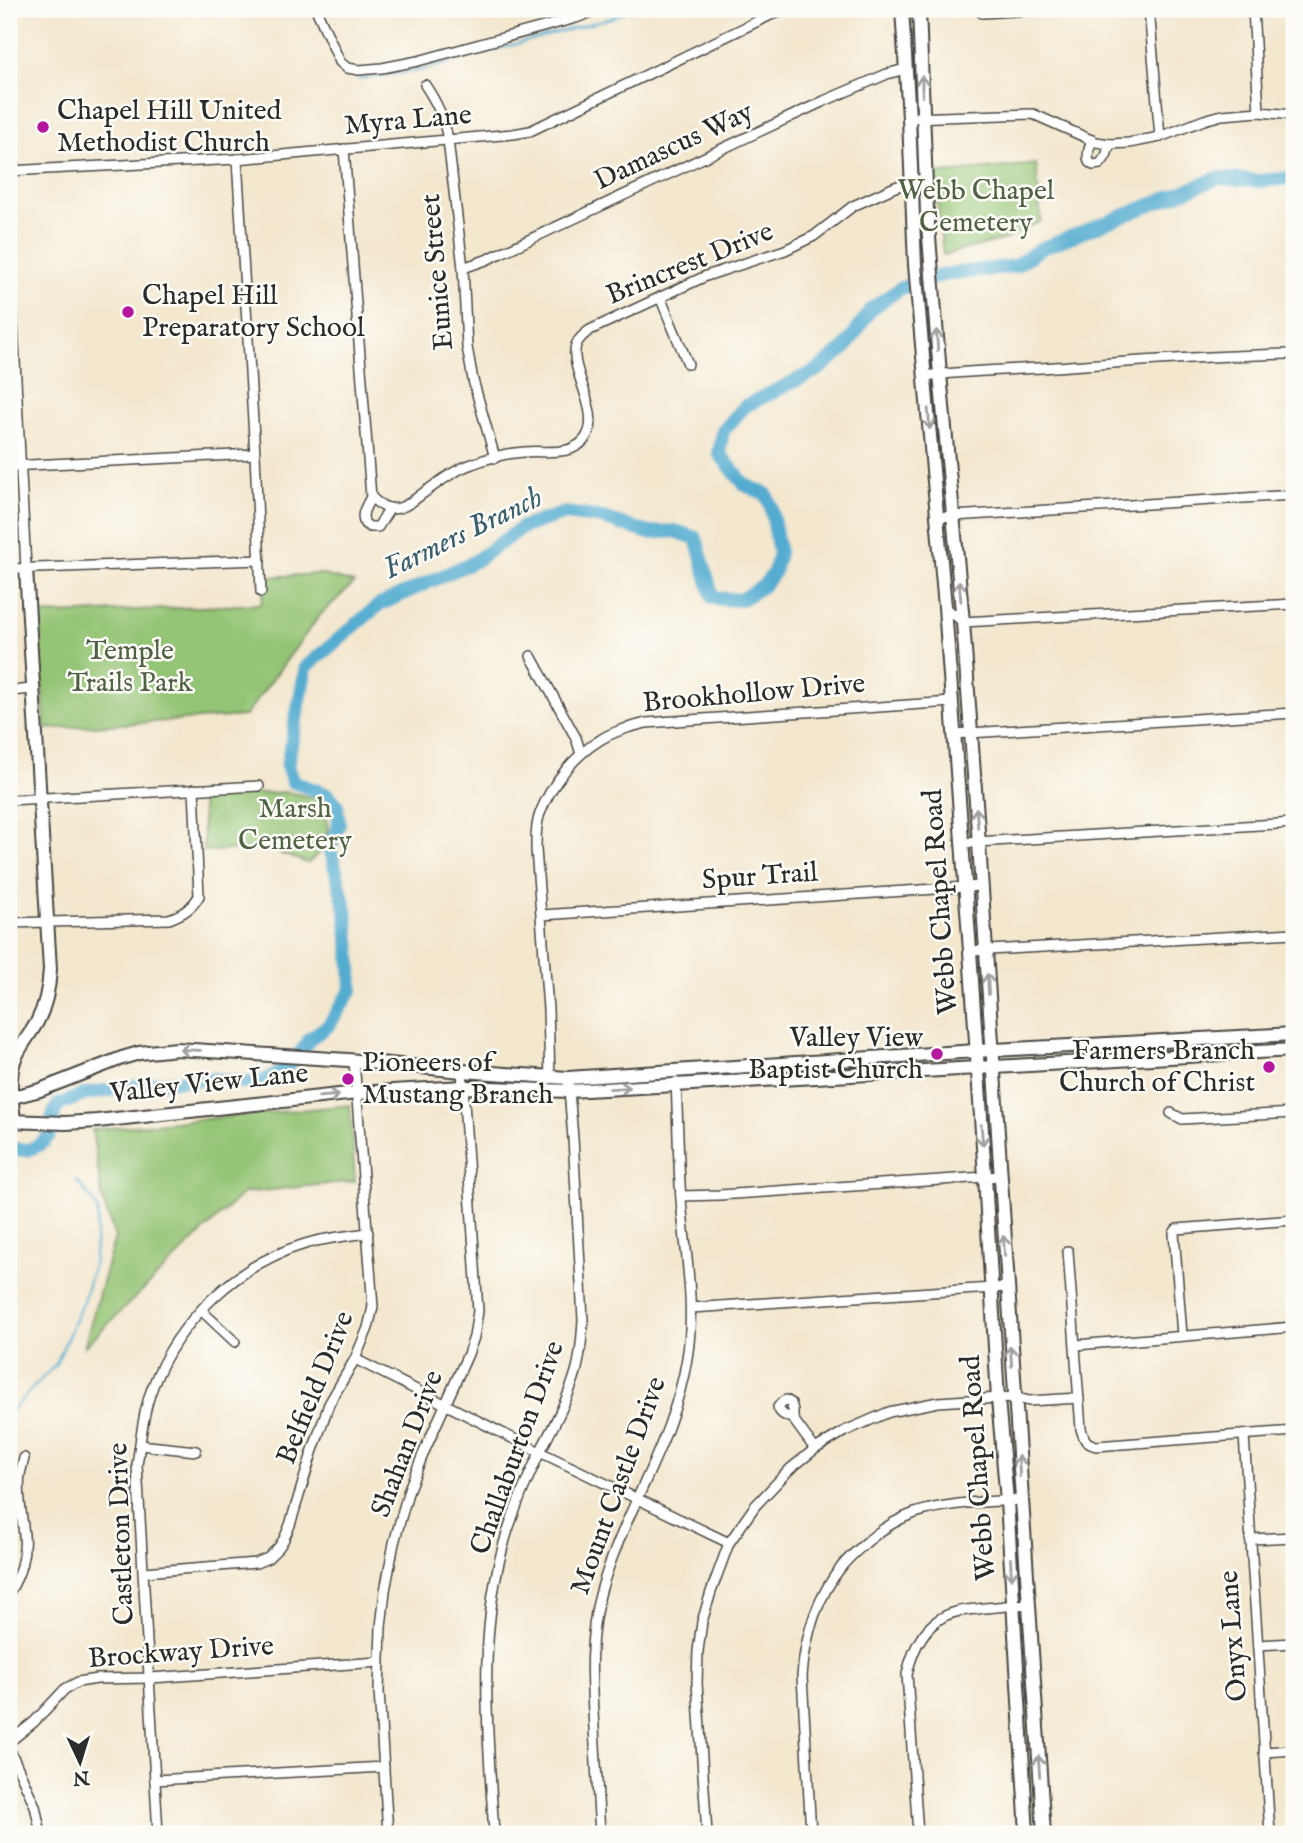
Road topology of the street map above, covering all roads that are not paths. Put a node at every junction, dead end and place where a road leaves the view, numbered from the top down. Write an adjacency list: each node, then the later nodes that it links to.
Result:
1 (316, 9): 2 (street)
2 (599, 9)
3 (783, 9): 17 (street, Myra Lane)
4 (902, 9): 10 (main road, Webb Chapel Road)
5 (919, 9): 14 (main road, Webb Chapel Road, one-way to 5)
6 (1055, 9): 9 (street)
7 (1149, 9): 16 (street)
8 (1253, 9): 12 (street)
9 (981, 11)
10 (905, 69): 15 (main road, Webb Chapel Road); 26 (street, Damascus Way)
11 (425, 85): 17 (street, Eunice Street)
12 (1259, 112): 13 (street); 16 (street)
13 (1294, 115)
14 (923, 117): 15 (street); 18 (street); 23 (main road, Webb Chapel Road)
15 (909, 118): 24 (main road, Webb Chapel Road)
16 (1160, 137): 19 (street)
17 (448, 140): 20 (street, Myra Lane); 26 (street, Eunice Street)
18 (1092, 140): 19 (street); 19 (street)
19 (1110, 145)
20 (344, 149): 21 (street, Myra Lane); 37 (street)
21 (237, 159): 22 (street, Myra Lane); 32 (street)
22 (9, 171)
23 (926, 178): 24 (street, Brincrest Drive); 30 (main road, Webb Chapel Road, one-way to 23)
24 (911, 183): 27 (street, Brincrest Drive); 31 (main road, Webb Chapel Road)
25 (9, 248): 34 (street)
26 (463, 268): 33 (street, Eunice Street)
27 (660, 297): 29 (street); 33 (street, Brincrest Drive)
28 (1294, 354): 30 (street)
29 (688, 364)
30 (940, 374): 31 (street); 39 (main road, Webb Chapel Road)
31 (925, 376): 40 (main road, Webb Chapel Road, one-way to 40)
32 (255, 454): 34 (street); 41 (street)
33 (495, 458): 38 (street, Brincrest Drive)
34 (21, 465): 35 (street); 42 (street)
35 (9, 466)
36 (1294, 495): 39 (street)
37 (375, 500): 38 (street); 38 (street, Brincrest Drive)
38 (390, 508)
39 (953, 515): 40 (street); 47 (main road, Webb Chapel Road, one-way to 39)
40 (937, 517): 46 (main road, Webb Chapel Road)
41 (260, 560): 42 (street); 44 (street)
42 (26, 568): 43 (street); 49 (main road)
43 (9, 569)
44 (261, 592)
45 (1294, 604): 47 (street)
46 (945, 607): 47 (street); 51 (main road, Webb Chapel Road)
47 (963, 622): 54 (main road, Webb Chapel Road)
48 (531, 656): 55 (street)
49 (33, 689): 50 (street); 58 (main road)
50 (9, 691)
51 (952, 702): 53 (main road, Webb Chapel Road); 55 (street, Brookhollow Drive)
52 (1294, 713): 54 (street)
53 (953, 734): 54 (street); 61 (main road, Webb Chapel Road)
54 (970, 734): 62 (main road, Webb Chapel Road, one-way to 54)
55 (581, 754): 65 (street, Brookhollow Drive)
56 (259, 786): 57 (street)
57 (194, 789): 58 (street); 66 (street)
58 (40, 798): 59 (street); 66 (main road)
59 (9, 800)
60 (1294, 823): 62 (street)
61 (961, 843): 62 (street); 64 (main road, Webb Chapel Road)
62 (979, 844): 63 (main road, Webb Chapel Road)
63 (981, 886): 64 (street, Spur Trail); 70 (main road, Webb Chapel Road)
64 (964, 887): 65 (street, Spur Trail); 69 (main road, Webb Chapel Road)
65 (542, 915): 83 (street, Brookhollow Drive)
66 (48, 922): 67 (street); 73 (main road)
67 (9, 923)
68 (1294, 933): 70 (street)
69 (970, 951): 70 (street); 75 (main road, Webb Chapel Road)
70 (986, 951): 76 (main road, Webb Chapel Road, one-way to 70)
71 (1294, 1034): 72 (main road, Valley View Lane)
72 (1123, 1044): 76 (main road, Valley View Lane); 77 (main road)
73 (14, 1046): 89 (main road)
74 (1294, 1050): 77 (main road, Valley View Lane)
75 (976, 1051): 76 (main road, Valley View Lane); 80 (main road, Webb Chapel Road); 81 (main road, Valley View Lane)
76 (992, 1051): 79 (main road, Webb Chapel Road)
77 (1124, 1059): 79 (main road, Valley View Lane)
78 (354, 1060): 82 (main road, Valley View Lane); 88 (street, Belfield Drive); 89 (main road, Valley View Lane, one-way to 89)
79 (993, 1067): 80 (main road, Valley View Lane); 93 (main road, Webb Chapel Road)
80 (977, 1068): 85 (main road, Valley View Lane); 94 (main road, Webb Chapel Road, one-way to 94)
81 (675, 1070): 84 (main road, Valley View Lane); 85 (street, Mount Castle Drive)
82 (462, 1071): 83 (main road, Valley View Lane); 86 (street, Shahan Drive)
83 (550, 1076): 84 (main road, Valley View Lane); 87 (street, Brookhollow Drive)
84 (568, 1084): 85 (main road, Valley View Lane, one-way to 85); 87 (main road, Valley View Lane); 118 (street, Challaburton Drive)
85 (676, 1086): 95 (street, Mount Castle Drive)
86 (464, 1087): 87 (main road, Valley View Lane); 88 (main road, Valley View Lane); 111 (street, Shahan Drive)
87 (551, 1090)
88 (357, 1093): 92 (main road, Valley View Lane, one-way to 88); 97 (street, Belfield Drive)
89 (15, 1097): 92 (main road)
90 (1171, 1113): 91 (street)
91 (1294, 1113)
92 (11, 1121)
93 (1000, 1176): 94 (street); 99 (main road, Webb Chapel Road, one-way to 93)
94 (985, 1177): 95 (street); 100 (main road, Webb Chapel Road)
95 (681, 1196): 101 (street, Mount Castle Drive)
96 (1294, 1220): 104 (street)
97 (368, 1233): 102 (street, Castleton Drive); 107 (street, Belfield Drive)
98 (1068, 1251): 106 (street)
99 (1007, 1287): 100 (street); 108 (main road, Webb Chapel Road, one-way to 99)
100 (992, 1288): 101 (street); 110 (main road, Webb Chapel Road)
101 (691, 1308): 120 (street, Mount Castle Drive)
102 (202, 1311): 105 (street); 115 (street, Castleton Drive)
103 (1294, 1327): 104 (street)
104 (1182, 1335): 106 (street)
105 (235, 1342)
106 (1076, 1345): 109 (street)
107 (355, 1359): 111 (street); 126 (street, Belfield Drive)
108 (1014, 1397): 109 (street); 110 (street); 121 (main road, Webb Chapel Road, one-way to 108)
109 (1079, 1398): 114 (street)
110 (998, 1399): 116 (street); 122 (main road, Webb Chapel Road)
111 (447, 1404): 118 (street); 134 (street, Shahan Drive)
112 (793, 1419): 116 (street)
113 (1294, 1431): 114 (street)
114 (1244, 1435): 124 (street, Onyx Lane)
115 (140, 1445): 117 (street); 126 (street, Castleton Drive)
116 (815, 1449): 125 (street)
117 (195, 1451)
118 (540, 1452): 120 (street); 147 (street, Challaburton Drive)
119 (24, 1458): 127 (street)
120 (637, 1499): 125 (street); 148 (street, Mount Castle Drive)
121 (1021, 1500): 122 (street); 128 (main road, Webb Chapel Road)
122 (1007, 1501): 129 (main road, Webb Chapel Road, one-way to 129); 150 (street)
123 (1294, 1536): 124 (street)
124 (1250, 1539): 131 (street, Onyx Lane)
125 (729, 1543): 149 (street)
126 (144, 1572): 135 (street, Castleton Drive)
127 (9, 1592)
128 (1028, 1604): 129 (street); 132 (main road, Webb Chapel Road)
129 (1012, 1605): 133 (main road, Webb Chapel Road); 151 (street)
130 (1294, 1643): 131 (street)
131 (1258, 1645): 139 (street, Onyx Lane)
132 (1031, 1650): 133 (main road); 142 (main road, Webb Chapel Road, one-way to 132)
133 (1015, 1651): 143 (main road, Webb Chapel Road)
134 (379, 1662): 135 (street, Brockway Drive); 140 (street, Shahan Drive)
135 (151, 1678): 136 (street, Brockway Drive); 141 (street, Castleton Drive)
136 (9, 1742)
137 (9, 1748): 144 (street)
138 (1294, 1749): 139 (street)
139 (1264, 1752): 154 (street, Onyx Lane)
140 (384, 1767): 141 (street); 146 (street, Shahan Drive)
141 (155, 1780): 145 (street, Castleton Drive)
142 (1042, 1808): 143 (main road); 153 (main road, Webb Chapel Road)
143 (1025, 1810): 152 (main road, Webb Chapel Road)
144 (41, 1834)
145 (158, 1834)
146 (388, 1834)
147 (494, 1834)
148 (600, 1834)
149 (707, 1834)
150 (811, 1834)
151 (918, 1834)
152 (1027, 1834)
153 (1044, 1834)
154 (1270, 1834)

